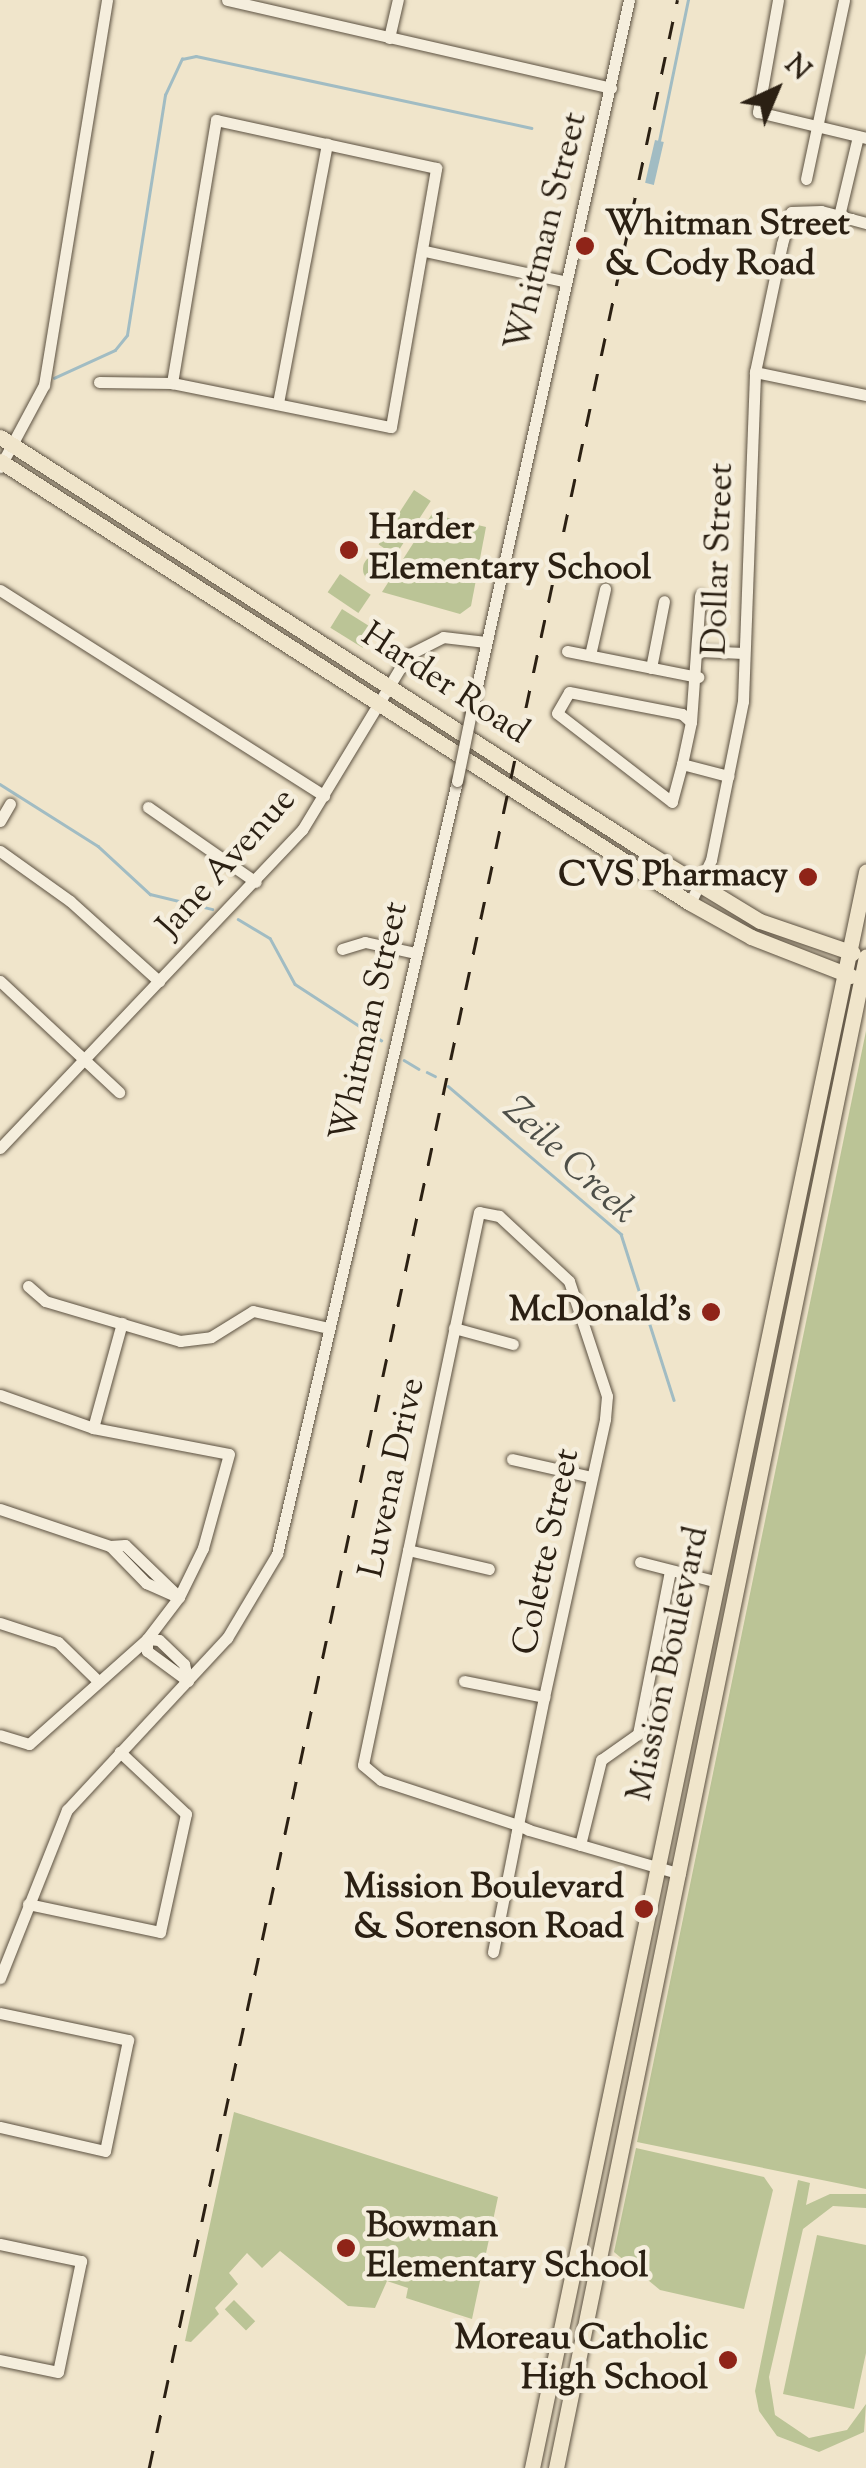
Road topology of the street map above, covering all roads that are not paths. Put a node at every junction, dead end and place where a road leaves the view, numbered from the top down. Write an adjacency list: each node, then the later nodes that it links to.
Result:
1 (106, 0): 23 (street)
2 (227, 0): 7 (street)
3 (398, 0): 8 (street)
4 (629, 0): 9 (street, Whitman Street)
5 (778, 0): 10 (street)
6 (844, 0): 10 (street)
7 (278, 6): 8 (street)
8 (389, 38): 9 (street)
9 (611, 88): 17 (street, Whitman Street)
10 (818, 128): 11 (street); 13 (street)
11 (862, 137): 14 (street)
12 (327, 144): 16 (street); 20 (street); 22 (street)
13 (806, 178)
14 (839, 216): 15 (street); 18 (street, Dollar Street)
15 (866, 223)
16 (425, 251): 17 (street); 22 (street)
17 (563, 281): 29 (street, Whitman Street)
18 (755, 372): 21 (street); 32 (street, Dollar Street)
19 (100, 382): 20 (street)
20 (172, 384): 22 (street)
21 (866, 395)
22 (278, 403)
23 (7, 442): 24 (street); 36 (main road, Harder Road)
24 (1, 464): 37 (main road, Harder Road)
25 (605, 588): 33 (street)
26 (0, 590): 41 (street)
27 (700, 595): 31 (street)
28 (664, 601): 34 (street)
29 (486, 642): 36 (street, Jane Avenue); 52 (street, Whitman Street, bridge)
30 (567, 651): 33 (street)
31 (700, 651): 32 (street); 35 (street)
32 (743, 653): 40 (street, Dollar Street)
33 (590, 656): 34 (street)
34 (651, 668): 35 (street)
35 (698, 677): 38 (street)
36 (387, 682): 37 (street, Jane Avenue); 48 (main road, Harder Road)
37 (376, 702): 41 (street, Jane Avenue); 49 (main road, Harder Road)
38 (691, 722): 39 (street); 39 (street)
39 (682, 764): 40 (street)
40 (728, 776): 48 (street, Dollar Street)
41 (324, 796): 47 (street, Jane Avenue)
42 (10, 804): 44 (street)
43 (148, 806): 47 (street)
44 (0, 820)
45 (0, 851): 55 (street)
46 (866, 872): 51 (main road, Mission Boulevard)
47 (256, 882): 55 (street, Jane Avenue)
48 (699, 884): 49 (street, Dollar Street); 51 (main road, Harder Road)
49 (690, 904): 54 (main road, Harder Road)
50 (342, 949): 52 (street)
51 (848, 951): 53 (main road, Harder Road); 54 (main road, Mission Boulevard)
52 (414, 953): 66 (street, Whitman Street)
53 (866, 958): 54 (main road, Mission Boulevard)
54 (857, 977): 63 (main road, Mission Boulevard); 69 (main road, Mission Boulevard)
55 (159, 981): 57 (street, Jane Avenue)
56 (0, 982): 57 (street)
57 (86, 1059): 58 (street); 60 (street, Jane Avenue)
58 (119, 1092)
59 (0, 1125): 60 (street)
60 (12, 1136): 61 (street, Jane Avenue)
61 (0, 1148)
62 (479, 1212): 67 (street, Luvena Drive); 73 (street, Colette Street)
63 (780, 1285): 69 (main road); 79 (main road, Mission Boulevard)
64 (28, 1286): 65 (street)
65 (122, 1324): 66 (street); 71 (street)
66 (329, 1328): 84 (street, Whitman Street)
67 (454, 1328): 68 (street); 75 (street, Luvena Drive)
68 (512, 1344)
69 (783, 1354): 92 (main road, Mission Boulevard)
70 (0, 1396): 71 (street)
71 (92, 1428): 80 (street)
72 (512, 1459): 73 (street)
73 (591, 1477): 86 (street, Colette Street)
74 (0, 1509): 80 (street)
75 (408, 1550): 77 (street); 89 (street, Luvena Drive)
76 (640, 1562): 78 (street)
77 (489, 1569)
78 (670, 1571): 79 (street); 90 (street)
79 (718, 1582): 91 (main road, Mission Boulevard)
80 (179, 1598): 82 (street)
81 (0, 1623): 83 (street)
82 (147, 1639): 83 (street); 84 (street)
83 (96, 1679): 87 (street)
84 (188, 1681): 88 (street, Whitman Street)
85 (464, 1681): 86 (street)
86 (544, 1697): 89 (street, Colette Street)
87 (0, 1735)
88 (120, 1752): 93 (street, Whitman Street); 93 (street)
89 (518, 1826): 90 (street); 94 (street, Colette Street)
90 (580, 1845): 91 (street)
91 (658, 1869): 92 (street); 98 (main road, Mission Boulevard)
92 (680, 1874): 99 (main road, Mission Boulevard)
93 (28, 1904): 95 (street, Whitman Street)
94 (493, 1952)
95 (0, 1978)
96 (0, 2013): 97 (street)
97 (0, 2128)
98 (598, 2168): 99 (main road); 102 (main road, Mission Boulevard)
99 (608, 2227): 103 (main road, Mission Boulevard)
100 (0, 2244): 101 (street)
101 (0, 2360)
102 (532, 2468)
103 (556, 2468)

